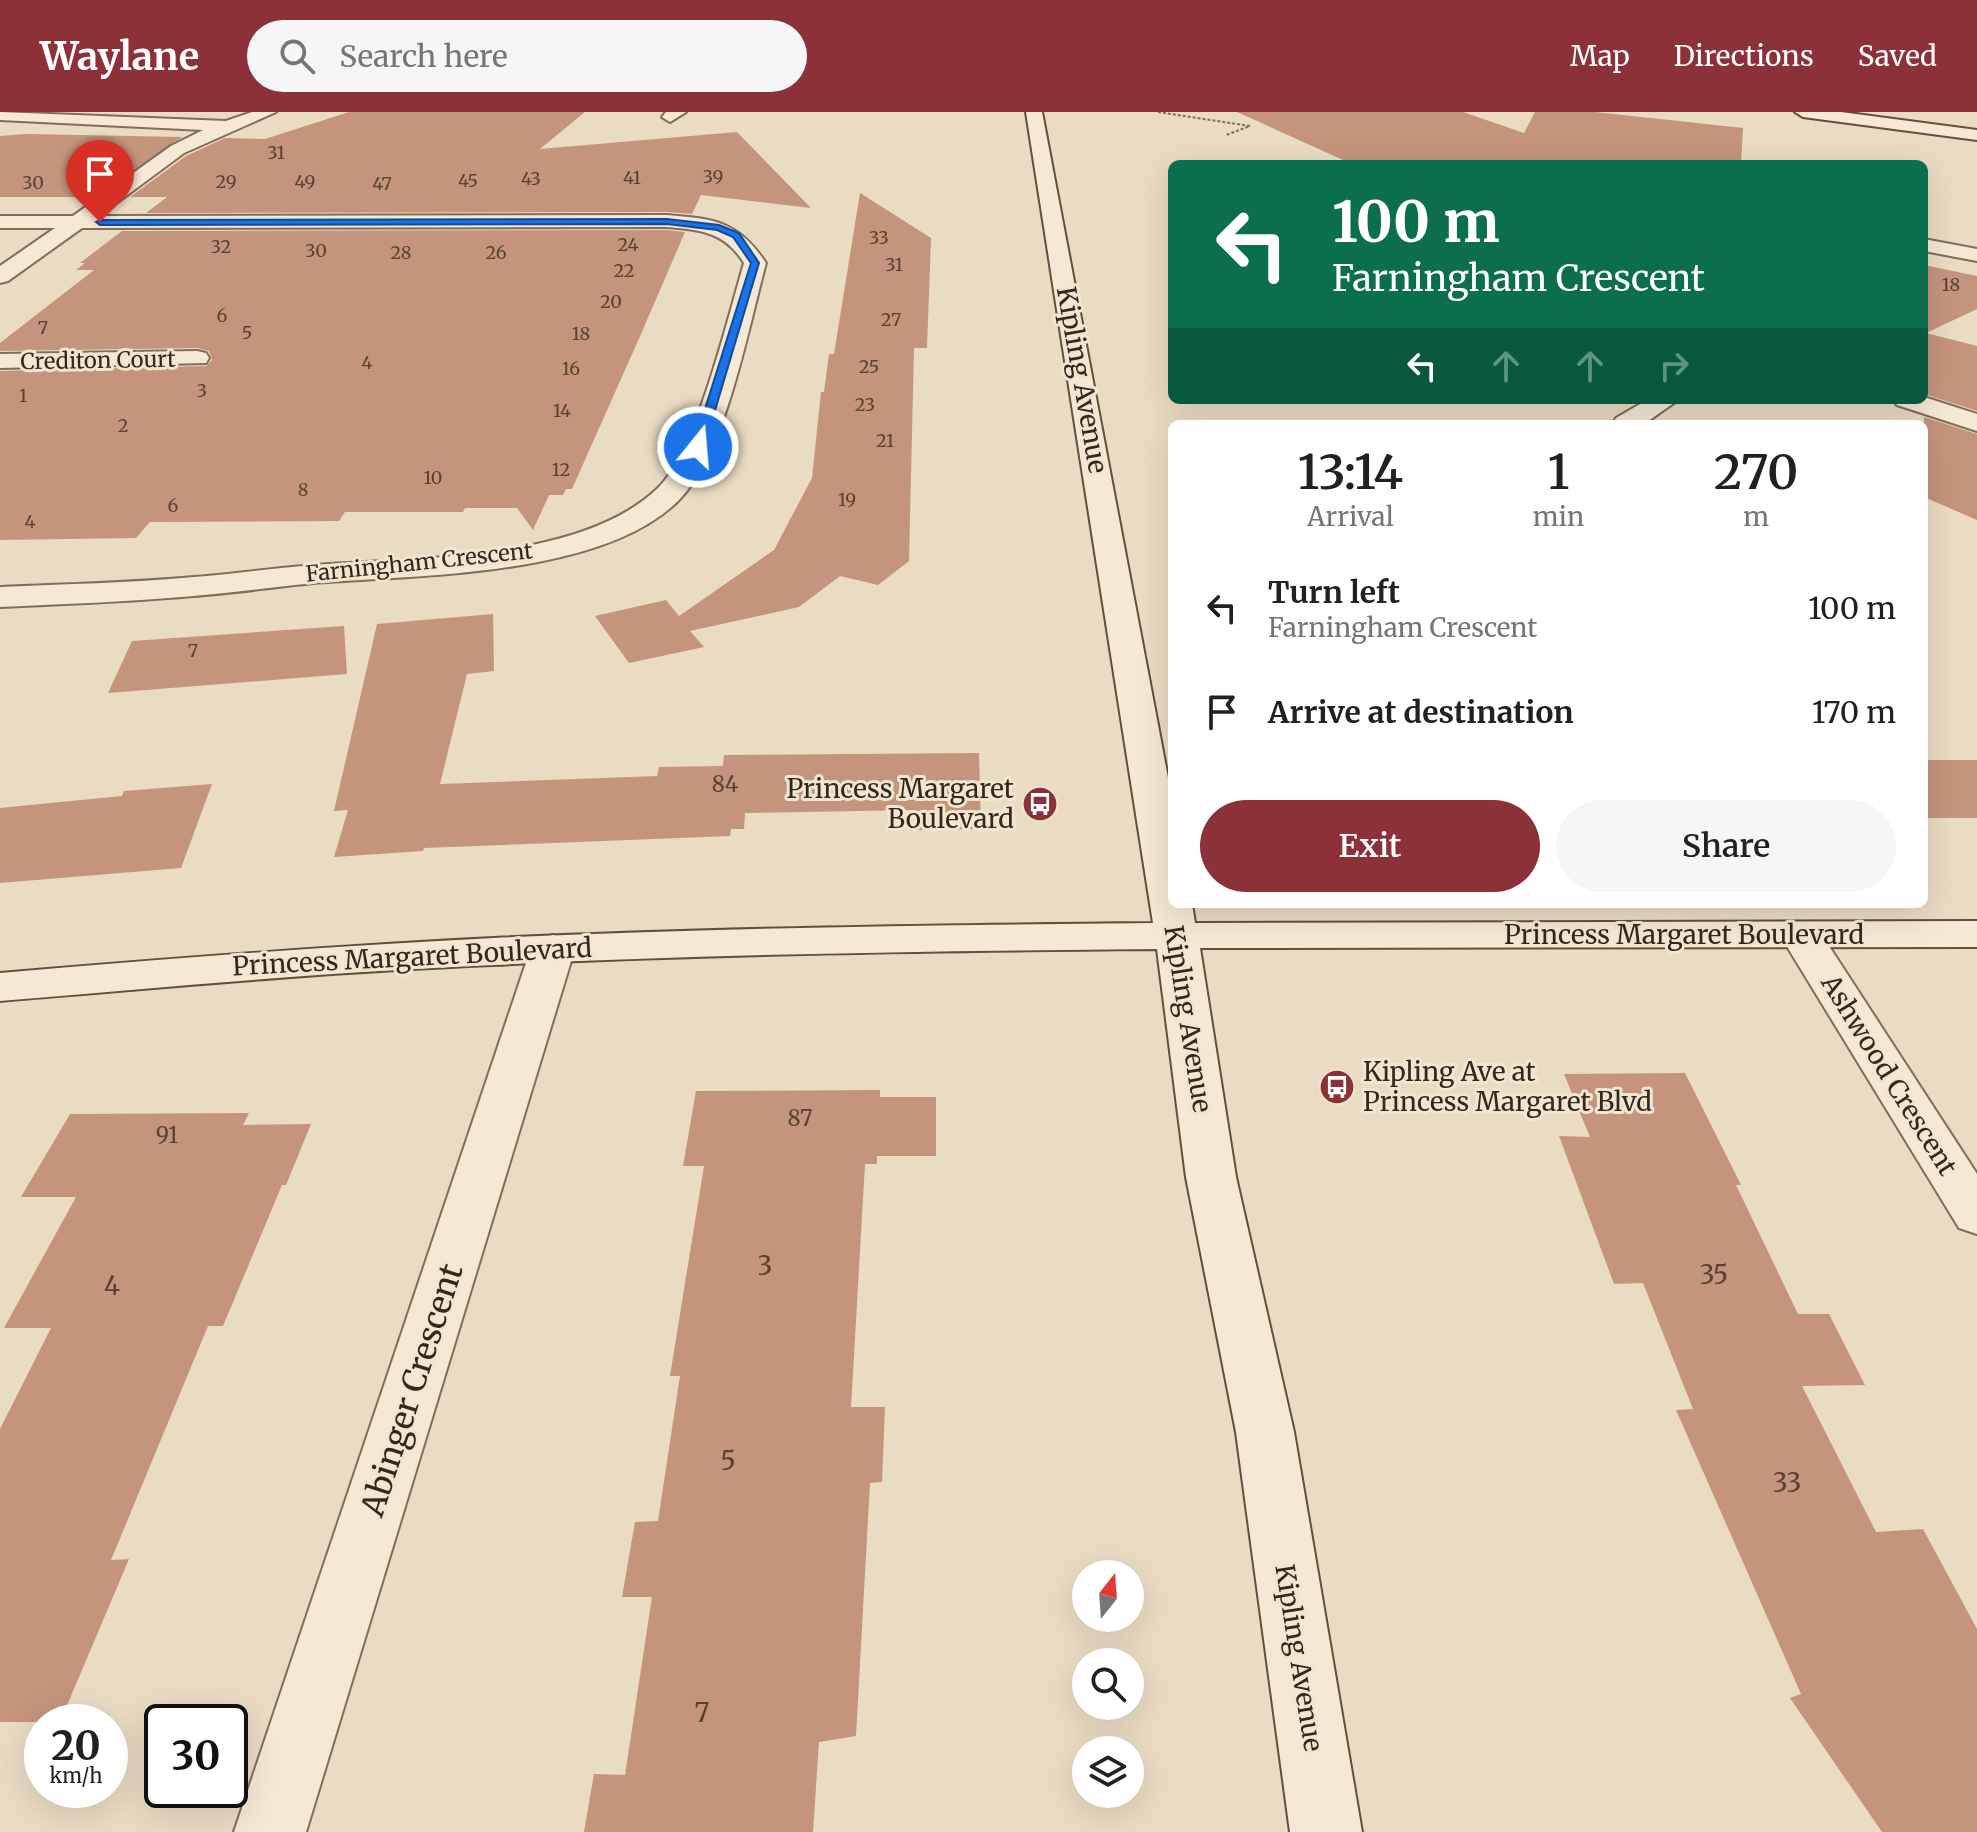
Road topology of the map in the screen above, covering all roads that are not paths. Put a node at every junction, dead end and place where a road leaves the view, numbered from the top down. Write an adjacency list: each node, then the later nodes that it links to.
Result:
1 (268, 112): 5 (street)
2 (1034, 112): 19 (street, Kipling Avenue)
3 (1803, 112): 6 (street)
4 (0, 115): 5 (street)
5 (228, 126): 8 (street)
6 (1977, 135)
7 (0, 222): 8 (street, Farningham Crescent)
8 (76, 222): 11 (street); 18 (street, Farningham Crescent)
9 (1928, 246): 10 (street)
10 (1977, 255)
11 (0, 276)
12 (197, 358): 13 (street, Crediton Court)
13 (0, 361)
14 (1658, 404): 16 (street)
15 (1918, 404): 17 (street)
16 (1632, 420)
17 (1977, 423)
18 (0, 597)
19 (1168, 883)
20 (1172, 908): 23 (street, Kipling Avenue)
21 (1977, 934): 22 (street, Princess Margaret Boulevard)
22 (1801, 935): 23 (street, Princess Margaret Boulevard); 26 (street, Ashwood Crescent)
23 (1177, 937): 24 (street, Princess Margaret Boulevard); 28 (street, Kipling Avenue)
24 (553, 948): 25 (street, Princess Margaret Boulevard); 27 (street, Abinger Crescent)
25 (0, 987)
26 (1977, 1215)
27 (270, 1832)
28 (1326, 1832)

